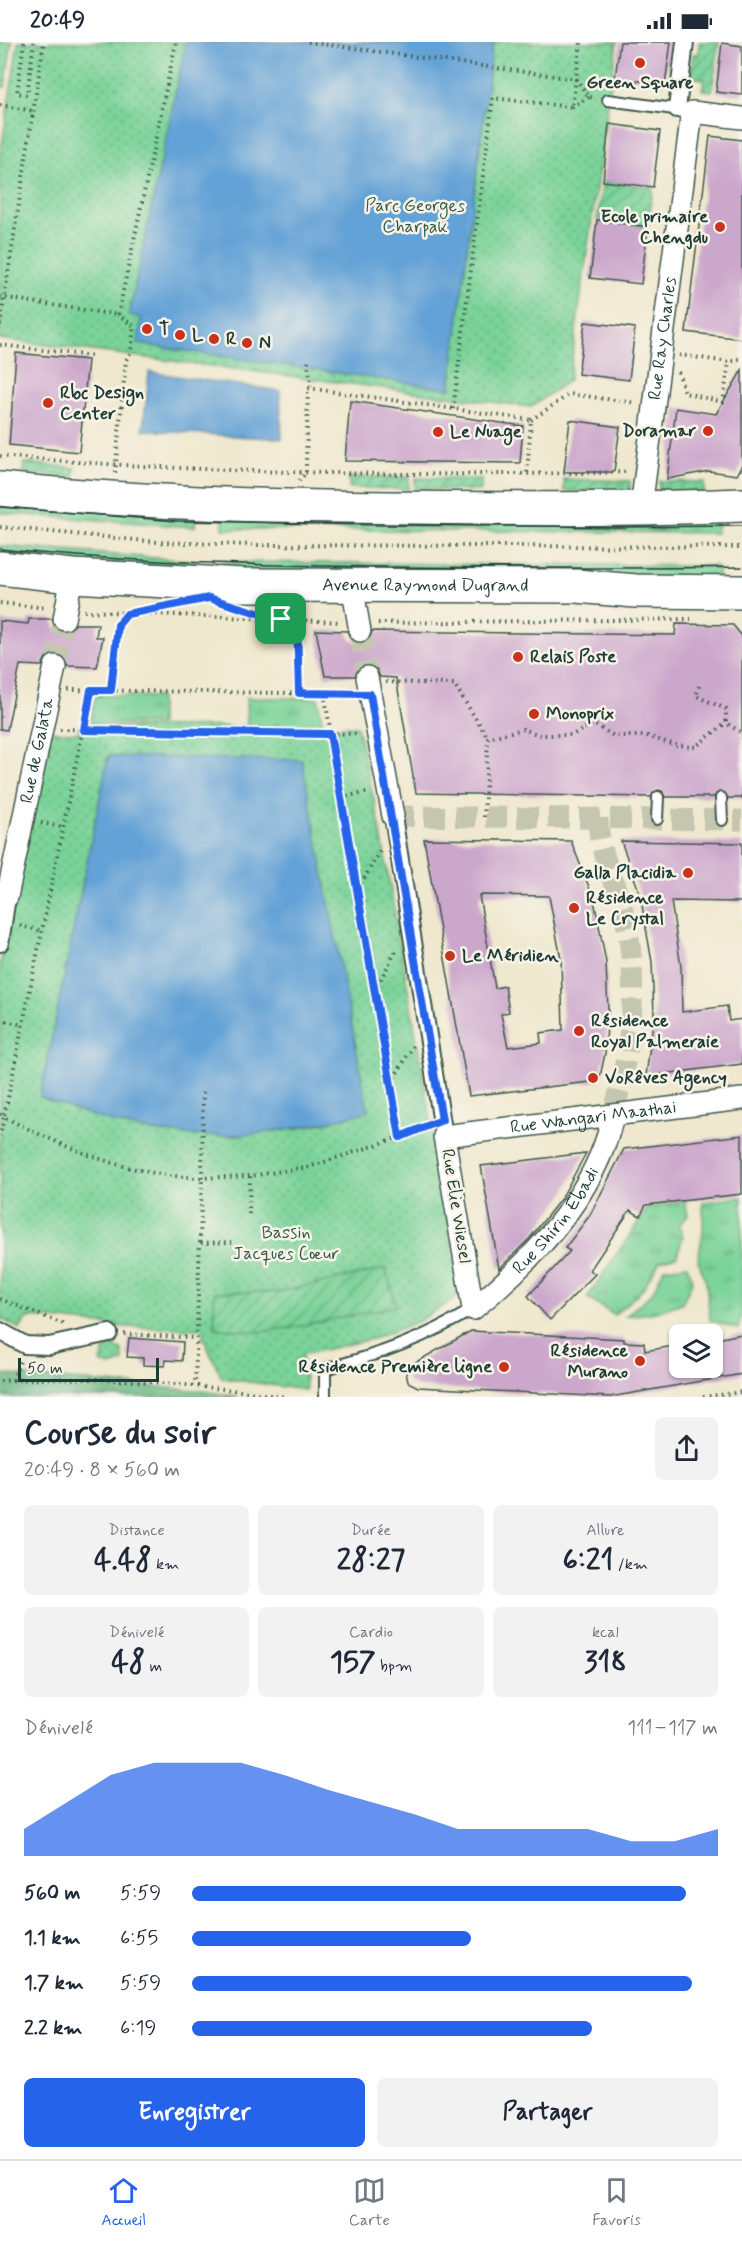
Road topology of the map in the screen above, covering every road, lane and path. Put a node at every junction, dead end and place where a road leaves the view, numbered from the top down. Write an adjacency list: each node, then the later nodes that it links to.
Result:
1 (24, 42): 2 (path)
2 (34, 42)
3 (44, 42): 13 (path)
4 (176, 42): 18 (path)
5 (308, 42): 8 (path)
6 (580, 42): 8 (path)
7 (685, 42): 14 (street)
8 (576, 79): 9 (path); 12 (path)
9 (589, 97): 10 (path); 12 (path)
10 (608, 100): 14 (lane)
11 (0, 105): 13 (path)
12 (572, 108): 27 (path)
13 (33, 111): 17 (path)
14 (684, 111): 15 (street); 26 (street, Rue Ray Charles)
15 (742, 118)
16 (0, 297): 17 (path)
17 (6, 298): 18 (path); 19 (path)
18 (118, 315): 30 (path)
19 (0, 325)
20 (0, 345): 21 (path)
21 (93, 356)
22 (742, 358): 24 (path)
23 (308, 361): 25 (path)
24 (729, 362): 24 (path)
25 (311, 389): 27 (path); 32 (path)
26 (653, 405): 28 (path); 31 (street, Rue Ray Charles)
27 (453, 409): 28 (path)
28 (531, 420): 33 (path)
29 (0, 456): 30 (path)
30 (116, 466): 32 (path)
31 (645, 471): 33 (path); 36 (street, Rue Ray Charles)
32 (306, 473): 33 (path)
33 (527, 474)
34 (0, 489): 36 (main road)
35 (742, 505): 36 (main road)
36 (641, 508)
37 (0, 527): 38 (path)
38 (742, 547)
39 (0, 568): 40 (main road, Avenue Raymond Dugrand)
40 (72, 576): 41 (main road, Avenue Raymond Dugrand); 45 (street)
41 (352, 585): 42 (main road, Avenue Raymond Dugrand); 46 (street)
42 (742, 592)
43 (162, 607): 53 (path)
44 (250, 610): 54 (path)
45 (64, 619)
46 (360, 631)
47 (55, 666): 51 (street, Rue de Galata)
48 (404, 683): 62 (path)
49 (369, 685): 55 (path); 61 (street, Rue Elie Wiesel)
50 (699, 686): 56 (path)
51 (50, 689): 52 (path); 57 (street, Rue de Galata)
52 (91, 690): 53 (path); 58 (path)
53 (111, 690): 54 (path)
54 (299, 693): 55 (path)
55 (324, 693): 60 (path)
56 (726, 723): 59 (path); 62 (path)
57 (42, 728): 58 (path); 71 (street, Rue de Galata)
58 (84, 730): 60 (path); 76 (path)
59 (742, 733)
60 (330, 734): 61 (path); 64 (path)
61 (378, 734): 63 (street, Rue Elie Wiesel)
62 (488, 738): 67 (path)
63 (388, 789): 64 (path); 69 (street, Rue Elie Wiesel)
64 (341, 797): 72 (path)
65 (657, 797): 68 (lane)
66 (721, 798): 70 (lane)
67 (484, 817)
68 (657, 819)
69 (393, 820): 72 (path); 75 (street, Rue Elie Wiesel)
70 (722, 820)
71 (7, 854): 73 (street, Rue de Galata)
72 (357, 890): 78 (path)
73 (3, 895): 74 (street, Rue de Galata)
74 (4, 922): 76 (path); 77 (street, Rue de Galata)
75 (410, 924): 78 (path); 80 (street, Rue Elie Wiesel)
76 (43, 931): 81 (path)
77 (0, 943)
78 (374, 990): 82 (path)
79 (0, 1020): 81 (path)
80 (426, 1023): 82 (path); 88 (street, Rue Elie Wiesel)
81 (23, 1025): 85 (path)
82 (390, 1084): 90 (path)
83 (203, 1092): 92 (path)
84 (742, 1099): 86 (street, Rue Wangari Maathai)
85 (2, 1115): 87 (path); 92 (path)
86 (613, 1115): 88 (street, Rue Wangari Maathai); 97 (street, Rue Shirin Ebadi)
87 (1, 1126): 89 (path)
88 (443, 1128): 90 (path); 97 (street, Rue Elie Wiesel)
89 (0, 1136)
90 (400, 1137): 91 (path)
91 (250, 1176): 92 (path); 93 (path)
92 (202, 1178): 95 (path)
93 (249, 1214)
94 (232, 1242): 95 (path)
95 (201, 1243): 100 (path)
96 (0, 1299): 99 (path)
97 (473, 1309): 105 (lane)
98 (0, 1331): 99 (street)
99 (108, 1333): 100 (path)
100 (196, 1338): 102 (path)
101 (0, 1381): 102 (path)
102 (195, 1385): 104 (path)
103 (742, 1392): 106 (path)
104 (286, 1397)
105 (325, 1397)
106 (703, 1397)

